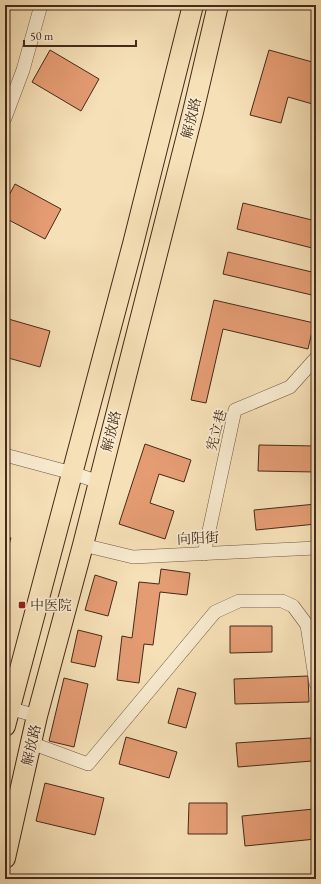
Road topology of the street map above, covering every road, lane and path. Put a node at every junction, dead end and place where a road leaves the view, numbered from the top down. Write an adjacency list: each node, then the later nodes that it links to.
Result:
1 (41, 5): 4 (street)
2 (193, 5): 7 (main road, 解放路)
3 (218, 5): 8 (main road, 解放路)
4 (5, 118)
5 (316, 358): 11 (street, 宪立巷)
6 (5, 455): 7 (street)
7 (72, 473): 8 (street); 13 (main road, 解放路)
8 (99, 482): 9 (main road, 解放路)
9 (83, 545): 11 (street, 向阳街); 14 (main road, 解放路)
10 (316, 548): 11 (street, 向阳街)
11 (204, 554)
12 (316, 684): 15 (street)
13 (6, 713): 14 (street)
14 (37, 716): 15 (main road, 解放路)
15 (31, 743): 16 (main road, 解放路)
16 (5, 858)

